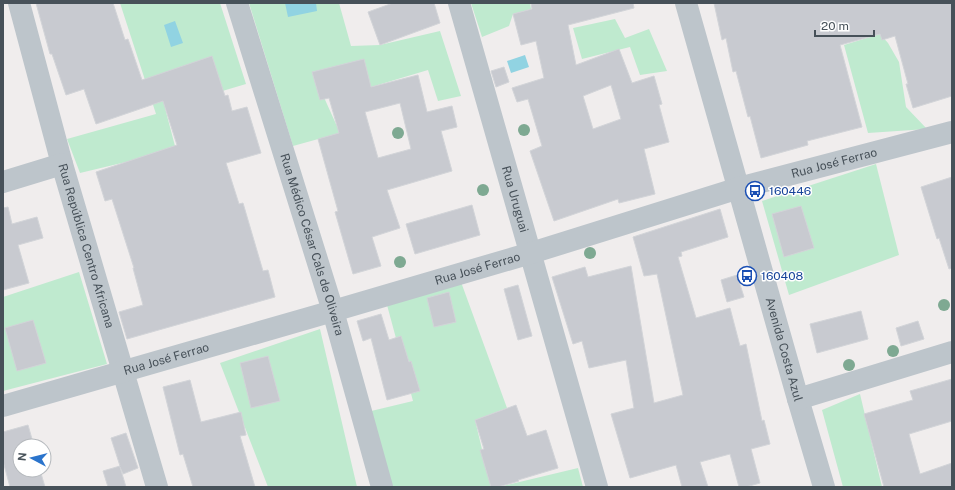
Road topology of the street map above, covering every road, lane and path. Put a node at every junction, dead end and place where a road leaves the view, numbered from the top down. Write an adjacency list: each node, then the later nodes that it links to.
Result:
1 (19, 3): 6 (street, Rua República Centro Africana)
2 (237, 3): 10 (street, Rua Médico César Cals de Oliveira)
3 (459, 3): 9 (street, Rua Uruguai)
4 (686, 3): 8 (street, Avenida Costa Azul)
5 (952, 132): 8 (street, Rua José Ferrao)
6 (62, 164): 7 (street); 12 (street, Rua República Centro Africana)
7 (3, 182)
8 (739, 188): 9 (street, Rua José Ferrao); 13 (street, Avenida Costa Azul)
9 (531, 253): 10 (street, Rua José Ferrao); 17 (street, Rua Uruguai)
10 (333, 312): 12 (street, Rua José Ferrao); 16 (street, Rua Médico César Cals de Oliveira)
11 (952, 352): 13 (street)
12 (123, 372): 14 (street, Rua José Ferrao); 15 (street, Rua República Centro Africana)
13 (798, 398): 18 (street, Avenida Costa Azul)
14 (3, 406)
15 (157, 487)
16 (382, 487)
17 (597, 487)
18 (824, 487)

